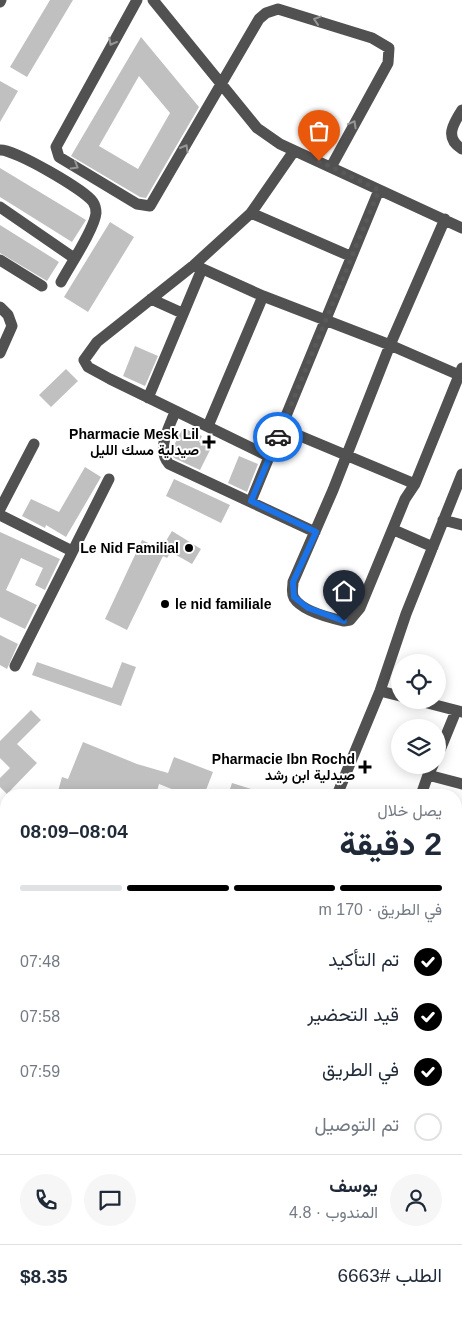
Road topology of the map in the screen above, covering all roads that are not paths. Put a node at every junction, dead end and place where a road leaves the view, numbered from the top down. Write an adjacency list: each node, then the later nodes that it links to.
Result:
1 (136, 0): 3 (street, one-way to 3)
2 (154, 0): 3 (street)
3 (222, 84): 7 (street); 8 (street, one-way to 3)
4 (462, 110): 5 (street)
5 (462, 149)
6 (0, 150): 15 (street)
7 (294, 151): 8 (street); 11 (street)
8 (331, 167): 9 (street)
9 (379, 190): 12 (street); 14 (street)
10 (0, 207): 15 (street)
11 (251, 213): 14 (street); 17 (street)
12 (445, 219): 13 (street); 25 (street)
13 (462, 228)
14 (350, 256): 24 (street)
15 (74, 258): 18 (street)
16 (0, 260): 19 (street)
17 (198, 267): 20 (street); 21 (street); 23 (street)
18 (61, 282)
19 (42, 286)
20 (263, 296): 24 (street); 30 (street)
21 (150, 299): 23 (street); 28 (street)
22 (0, 307): 26 (street)
23 (182, 313): 28 (street)
24 (325, 319): 25 (street); 31 (street)
25 (390, 345): 27 (street); 34 (street)
26 (0, 354)
27 (461, 372): 37 (street)
28 (148, 398): 29 (street)
29 (175, 412): 30 (street); 38 (street)
30 (208, 426): 33 (street)
31 (281, 428): 33 (street); 34 (street)
32 (34, 444): 39 (street)
33 (270, 457): 38 (street)
34 (346, 457): 37 (street); 44 (street)
35 (462, 474): 41 (street)
36 (109, 479): 46 (street)
37 (415, 484): 43 (street)
38 (251, 501): 44 (street)
39 (0, 509)
40 (0, 515): 46 (street)
41 (444, 520): 42 (street); 45 (street)
42 (462, 526)
43 (394, 530): 44 (street); 45 (street)
44 (316, 532)
45 (433, 548): 48 (street)
46 (72, 551): 47 (street)
47 (15, 666)
48 (380, 691): 49 (street); 56 (street)
49 (391, 694)
50 (446, 708): 51 (street)
51 (459, 711): 52 (street)
52 (446, 738)
53 (429, 774): 57 (street)
54 (440, 774): 55 (street)
55 (462, 784)
56 (341, 789)
57 (423, 789)

